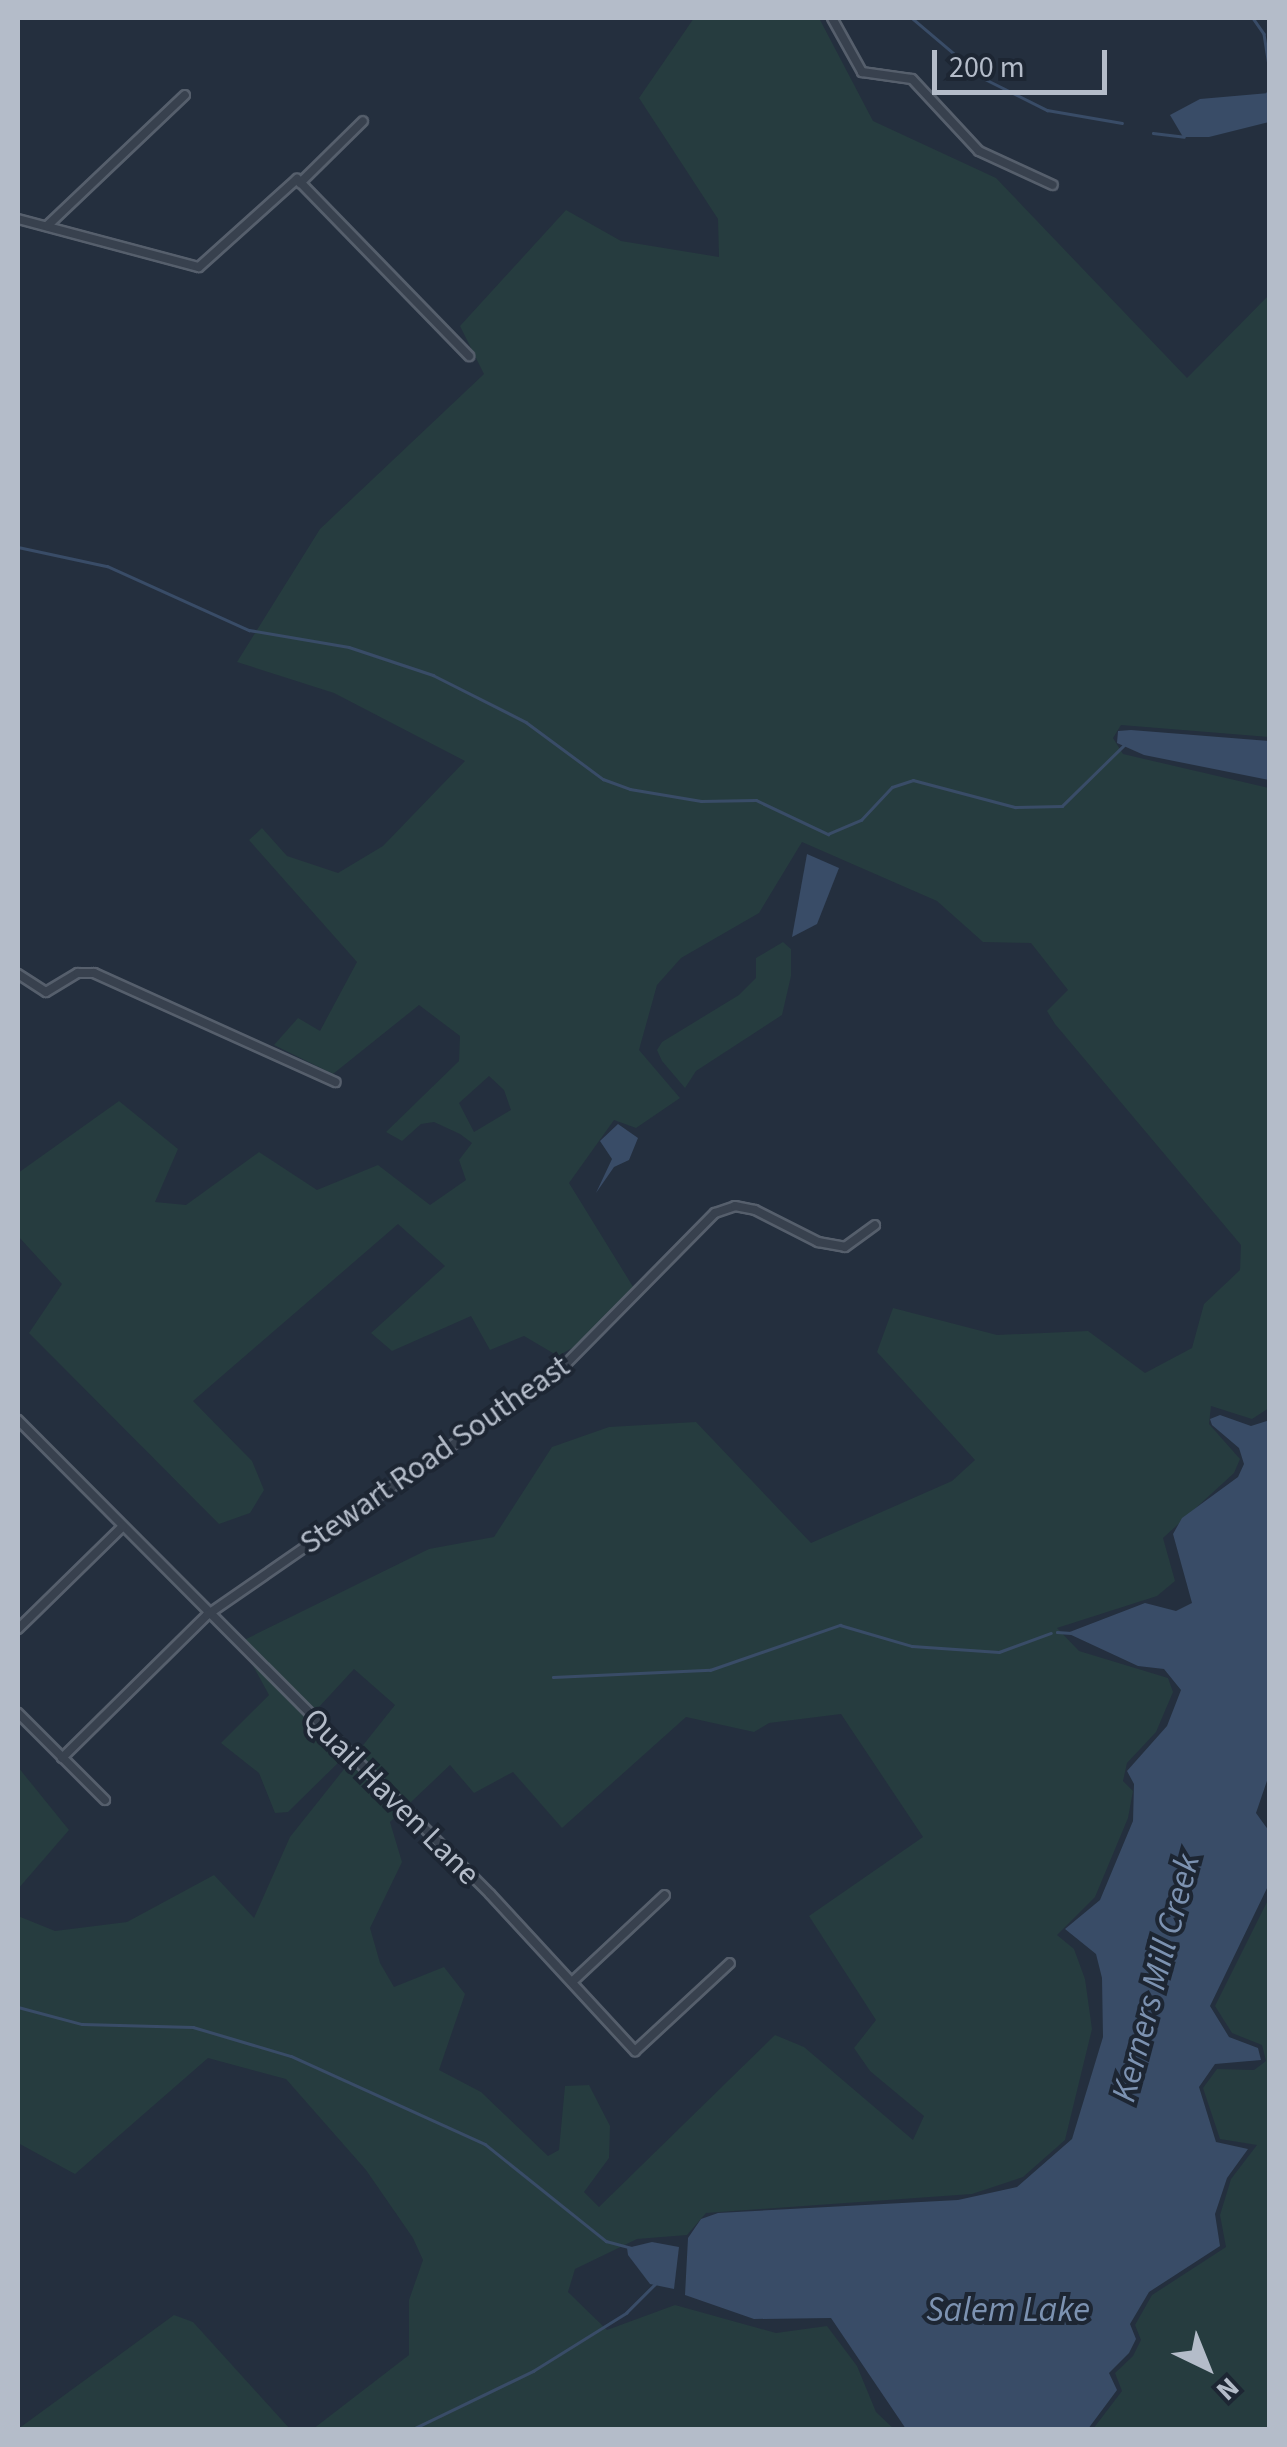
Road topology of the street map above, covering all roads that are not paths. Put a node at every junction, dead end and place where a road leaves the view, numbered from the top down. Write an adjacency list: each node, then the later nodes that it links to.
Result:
1 (832, 18): 5 (street)
2 (185, 95): 7 (street)
3 (363, 121): 4 (street)
4 (300, 183): 7 (street); 8 (street)
5 (1053, 185)
6 (18, 218): 7 (street)
7 (47, 227)
8 (470, 356)
9 (18, 974): 10 (street)
10 (335, 1082)
11 (875, 1225): 14 (street, Stewart Road Southeast)
12 (18, 1420): 13 (street)
13 (122, 1527): 14 (street); 15 (street)
14 (207, 1615): 17 (street); 21 (street, Quail Haven Lane)
15 (18, 1629)
16 (18, 1714): 17 (street)
17 (62, 1758): 18 (street)
18 (105, 1800)
19 (666, 1896): 21 (street)
20 (730, 1963): 21 (street, Quail Haven Lane)
21 (572, 1982)

